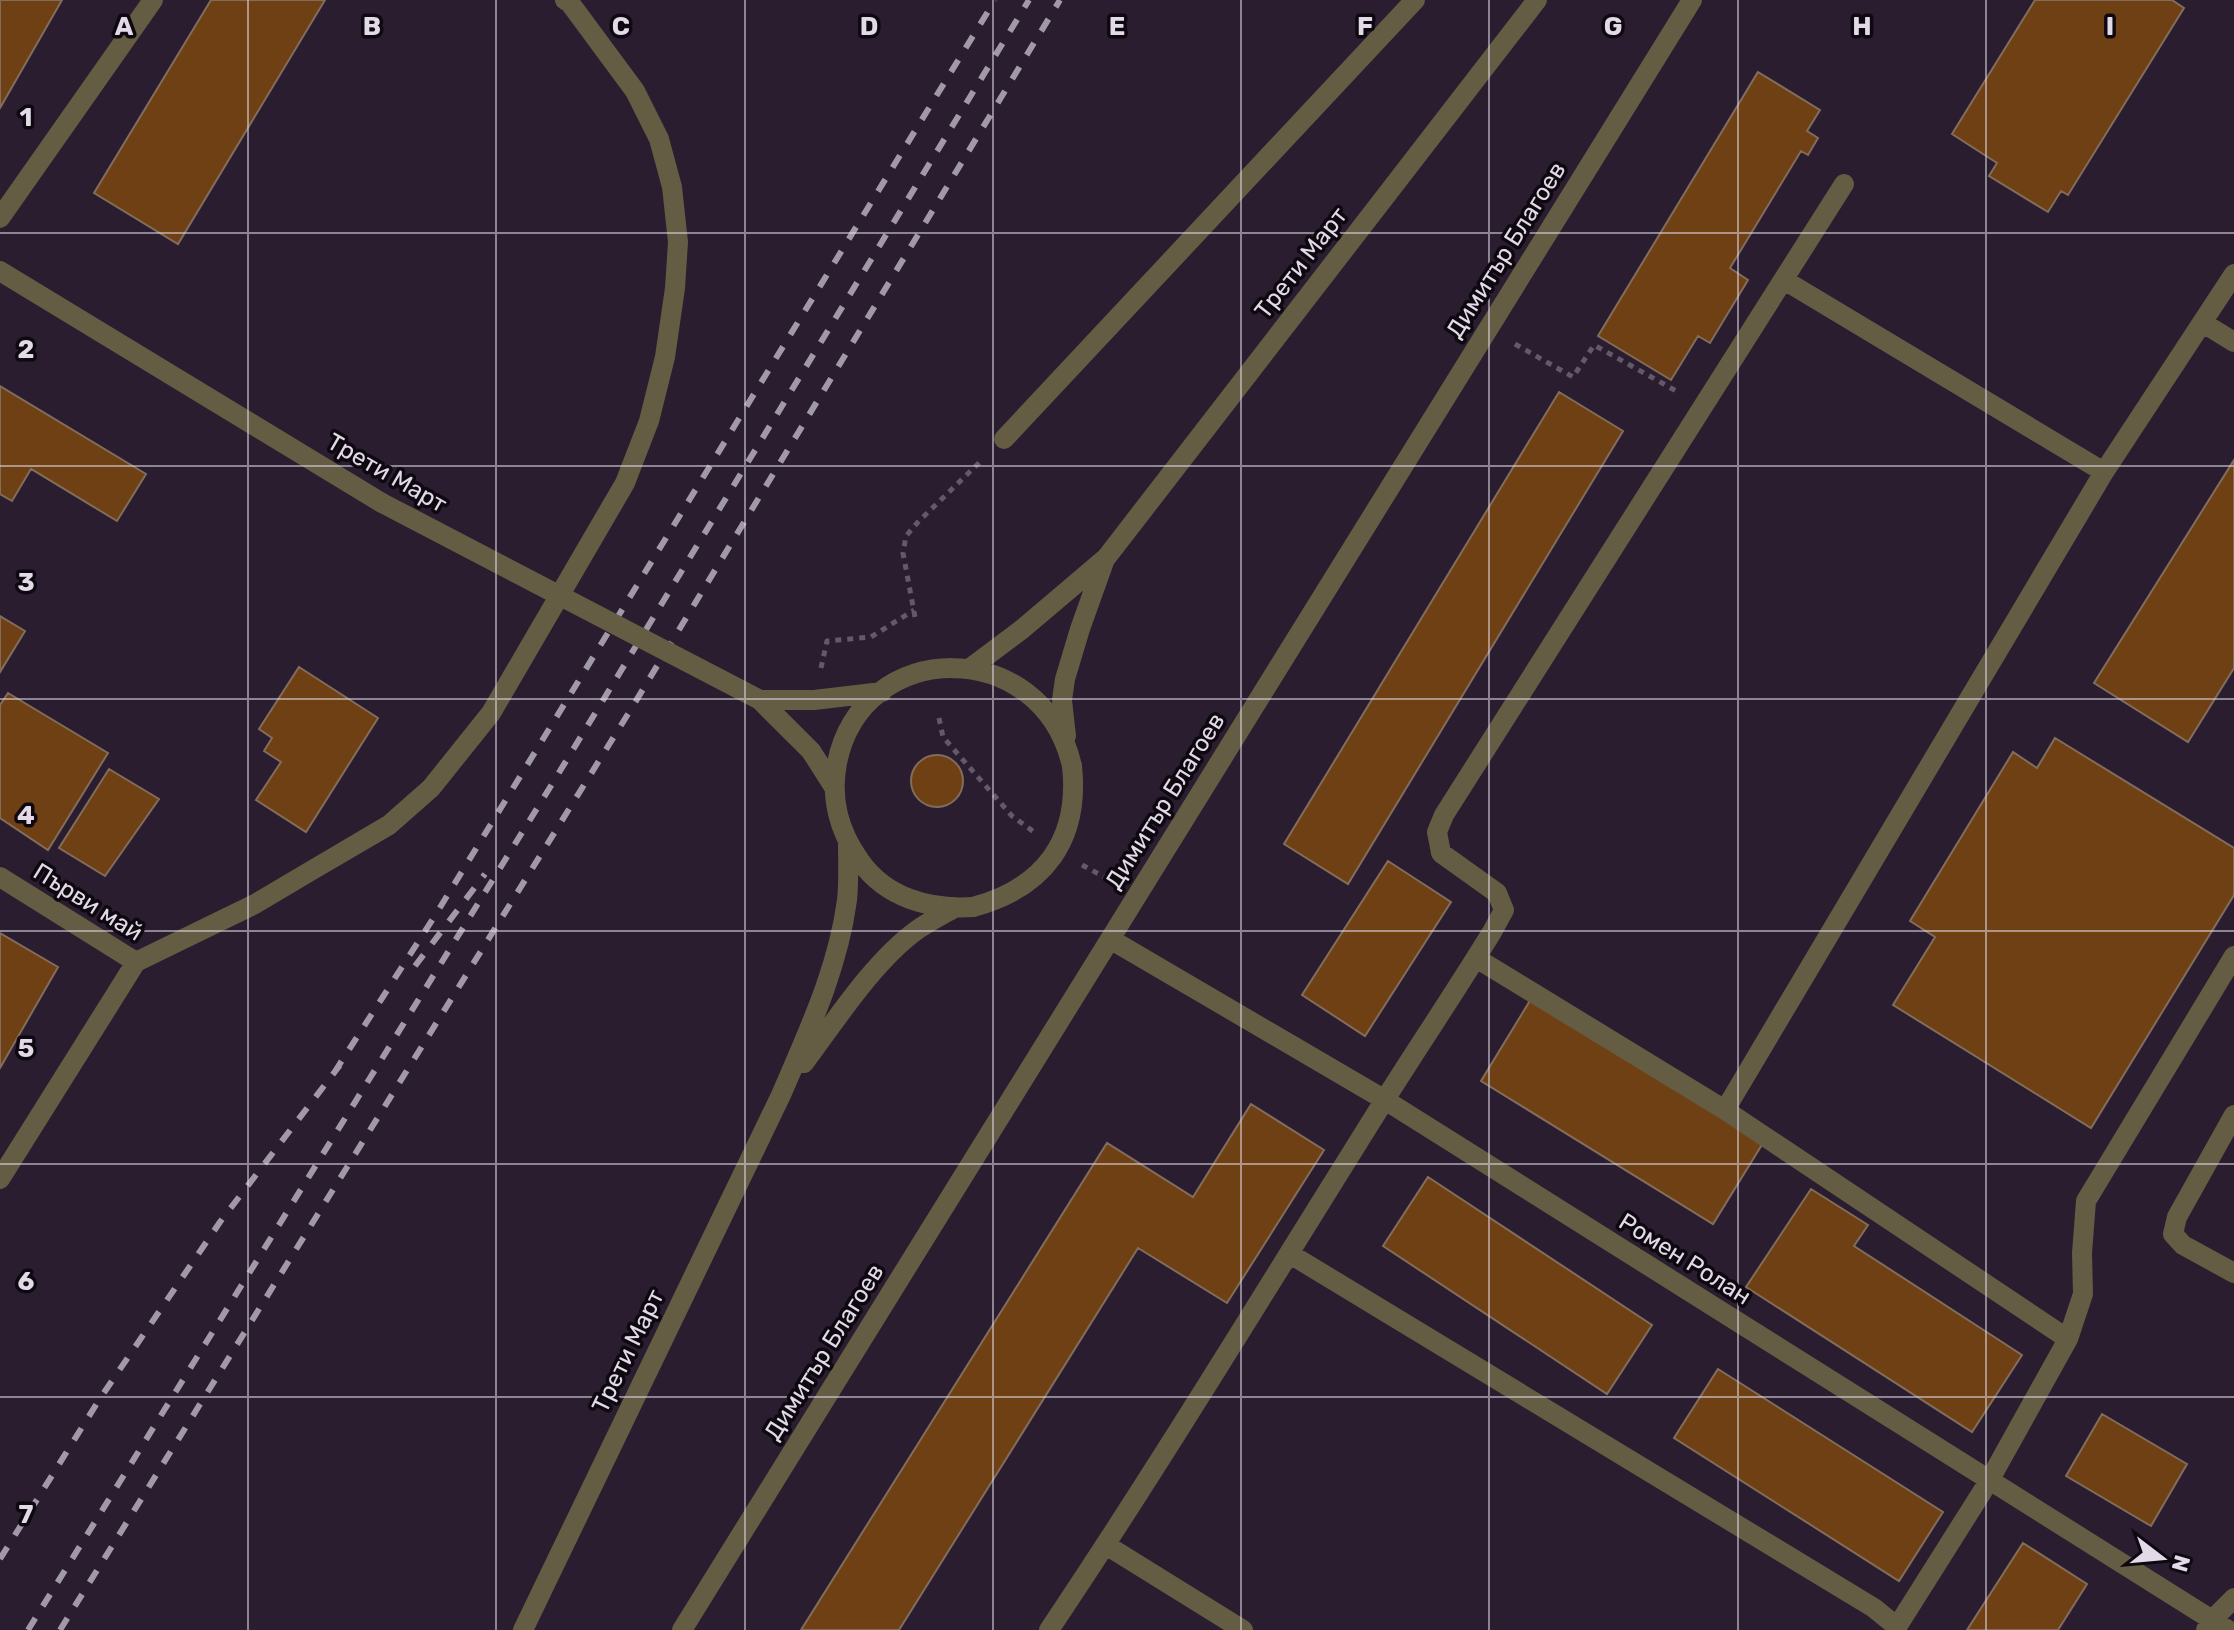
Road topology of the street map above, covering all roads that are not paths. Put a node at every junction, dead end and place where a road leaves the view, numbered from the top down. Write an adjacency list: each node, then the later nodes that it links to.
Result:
1 (153, 0): 7 (street)
2 (1415, 0): 13 (street)
3 (1537, 0): 15 (street, Трети Март)
4 (567, 1): 27 (street)
5 (1690, 1): 24 (street, Димитър Благоев)
6 (1844, 184): 10 (street)
7 (0, 218)
8 (0, 271): 18 (street, Трети Март, bridge)
9 (2234, 274): 11 (street)
10 (1784, 280): 14 (street); 26 (street)
11 (2203, 323): 12 (street); 14 (street)
12 (2234, 342)
13 (1004, 439)
14 (2104, 472): 30 (street)
15 (1106, 558): 16 (street, Трети Март); 19 (street, Трети Март)
16 (969, 669): 17 (street); 19 (street)
17 (882, 692): 18 (street, Трети Март); 20 (street)
18 (760, 700): 20 (street, Трети Март)
19 (1070, 757): 23 (street, bridge)
20 (834, 787): 21 (street)
21 (848, 844): 23 (street); 28 (street, Трети Март)
22 (0, 877): 27 (street, Първи май)
23 (964, 908): 28 (street, Трети Март)
24 (1110, 939): 29 (street, Ромен Ролан); 42 (street, Димитър Благоев)
25 (2234, 956): 35 (street)
26 (1476, 958): 29 (street); 30 (street)
27 (136, 962): 32 (street, Първи май)
28 (781, 1095): 41 (street, Трети Март)
29 (1385, 1100): 33 (street); 36 (street, Ромен Ролан)
30 (1725, 1110): 35 (street)
31 (2234, 1115): 34 (street)
32 (0, 1179)
33 (1290, 1254): 37 (street); 40 (street)
34 (2234, 1273)
35 (2068, 1339): 36 (street)
36 (1989, 1481): 39 (street, Ромен Ролан); 40 (street)
37 (1106, 1545): 43 (street); 44 (street)
38 (2234, 1598): 39 (street)
39 (2216, 1627)
40 (1896, 1628)
41 (523, 1630)
42 (682, 1630)
43 (1049, 1630)
44 (1243, 1630)

